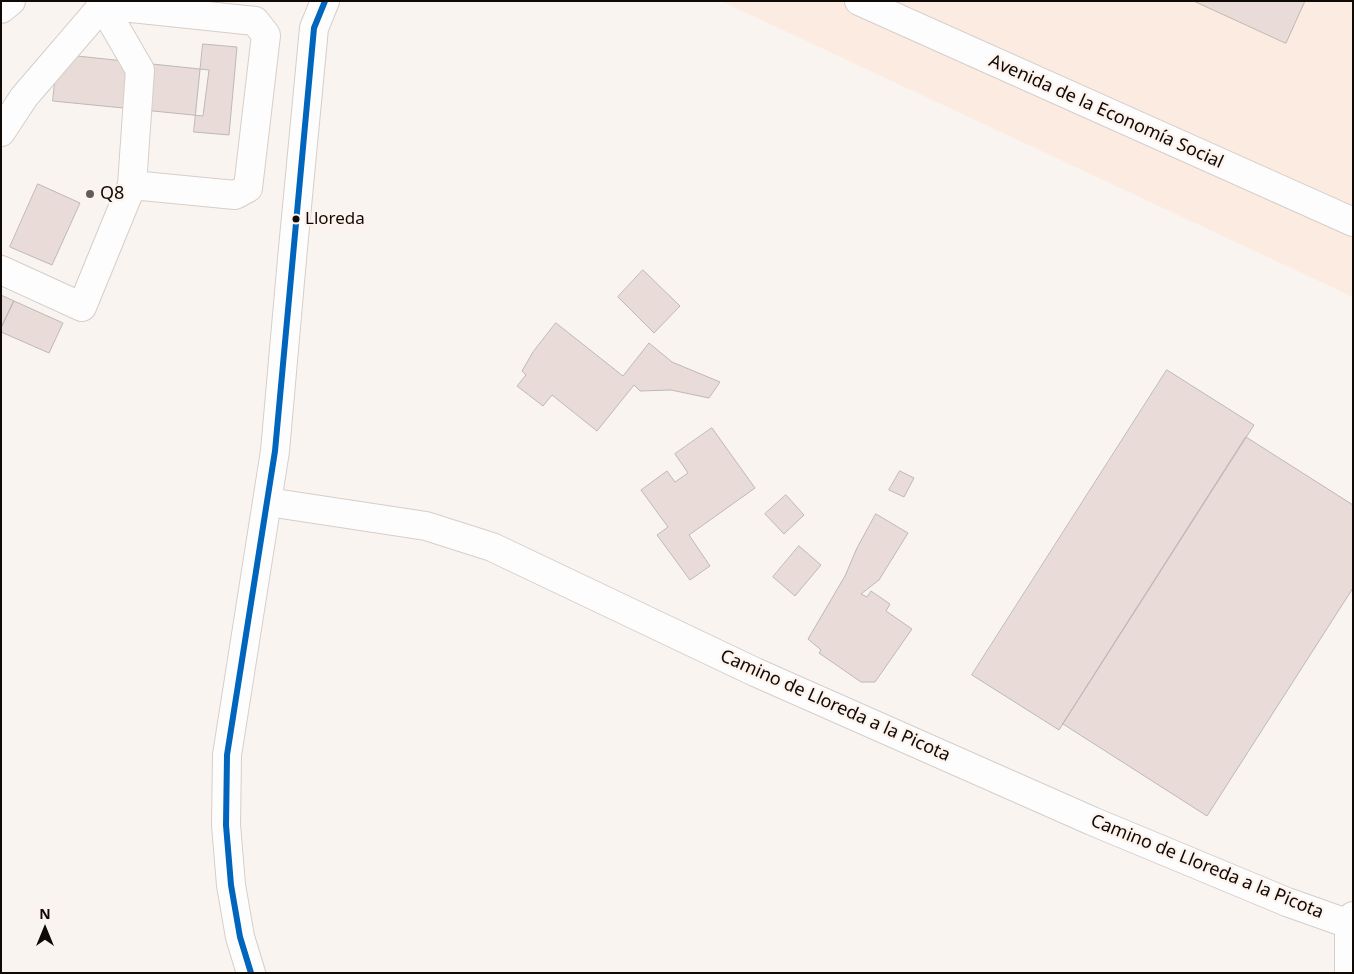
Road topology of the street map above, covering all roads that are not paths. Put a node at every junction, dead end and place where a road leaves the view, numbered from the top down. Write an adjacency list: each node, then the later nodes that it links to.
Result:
1 (11, 1): 6 (street)
2 (309, 1): 7 (street)
3 (325, 1): 7 (street)
4 (859, 1): 10 (street, Avenida de la Economía Social)
5 (101, 3): 8 (street); 9 (street); 9 (street)
6 (1, 9)
7 (314, 28): 12 (street)
8 (1, 132)
9 (132, 184): 11 (street)
10 (1353, 222)
11 (1, 270)
12 (268, 502): 13 (street, Camino de Lloreda a la Picota); 14 (street)
13 (1351, 920): 15 (street, Camino de Lloreda a la Picota)
14 (251, 973)
15 (1349, 973)

